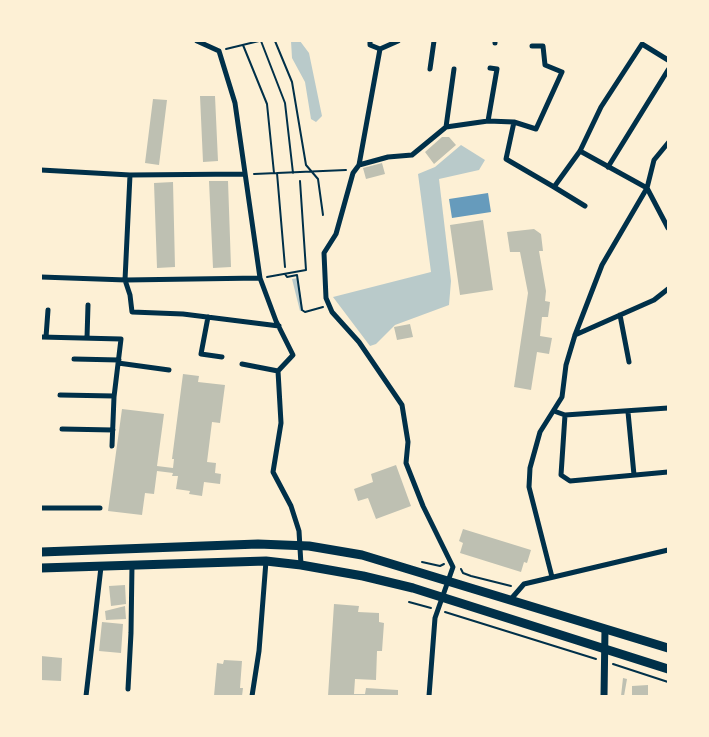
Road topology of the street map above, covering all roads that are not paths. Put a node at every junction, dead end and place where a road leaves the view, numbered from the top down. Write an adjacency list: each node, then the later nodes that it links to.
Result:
1 (197, 41): 20 (street)
2 (370, 41): 6 (street)
3 (398, 41): 6 (street)
4 (434, 41): 10 (street)
5 (532, 46): 13 (street)
6 (380, 49): 17 (street)
7 (668, 60): 16 (street)
8 (454, 68): 14 (street)
9 (490, 68): 12 (street)
10 (430, 70)
11 (668, 70): 18 (street)
12 (488, 121): 13 (street); 14 (street)
13 (514, 122): 22 (street)
14 (446, 126): 17 (street)
15 (668, 143): 23 (street)
16 (580, 151): 18 (street); 22 (street)
17 (358, 167): 67 (street)
18 (608, 167): 23 (street)
19 (41, 170): 21 (street)
20 (244, 174): 21 (street); 27 (street)
21 (130, 175): 28 (street)
22 (554, 187): 24 (street)
23 (646, 188): 25 (street); 35 (street)
24 (585, 206)
25 (668, 228)
26 (41, 277): 28 (street)
27 (260, 278): 28 (street); 34 (street)
28 (125, 280): 33 (street)
29 (668, 289): 32 (street)
30 (88, 305): 37 (street)
31 (48, 310): 36 (street)
32 (620, 315): 35 (street); 41 (street)
33 (208, 316): 34 (street); 38 (street)
34 (279, 326): 44 (street)
35 (574, 335): 48 (street)
36 (44, 337): 37 (street)
37 (87, 338): 40 (street)
38 (222, 357)
39 (74, 359): 40 (street)
40 (118, 362): 43 (street); 46 (street)
41 (629, 362)
42 (242, 364): 44 (street)
43 (169, 370)
44 (278, 371): 58 (street)
45 (60, 396): 46 (street)
46 (114, 396): 52 (street)
47 (668, 408): 49 (street)
48 (554, 411): 50 (street); 66 (street)
49 (628, 412): 50 (street); 55 (street)
50 (564, 415): 55 (street)
51 (62, 429): 52 (street)
52 (113, 430): 53 (street)
53 (112, 446)
54 (668, 472): 55 (street)
55 (634, 475)
56 (41, 508): 57 (street)
57 (100, 508)
58 (300, 545): 60 (main road); 62 (street); 67 (main road)
59 (668, 550): 66 (street)
60 (41, 552)
61 (266, 561): 62 (main road); 63 (main road); 76 (street)
62 (301, 565): 68 (main road)
63 (132, 566): 64 (main road); 74 (street)
64 (101, 567): 65 (main road); 75 (street)
65 (41, 568)
66 (552, 577): 69 (street)
67 (448, 582): 68 (street); 69 (main road)
68 (442, 598): 72 (main road); 77 (street)
69 (511, 599): 70 (main road)
70 (605, 629): 71 (main road); 72 (street)
71 (668, 648)
72 (604, 649): 73 (main road); 78 (street)
73 (668, 668)
74 (128, 689)
75 (86, 696)
76 (252, 696)
77 (429, 696)
78 (604, 696)

